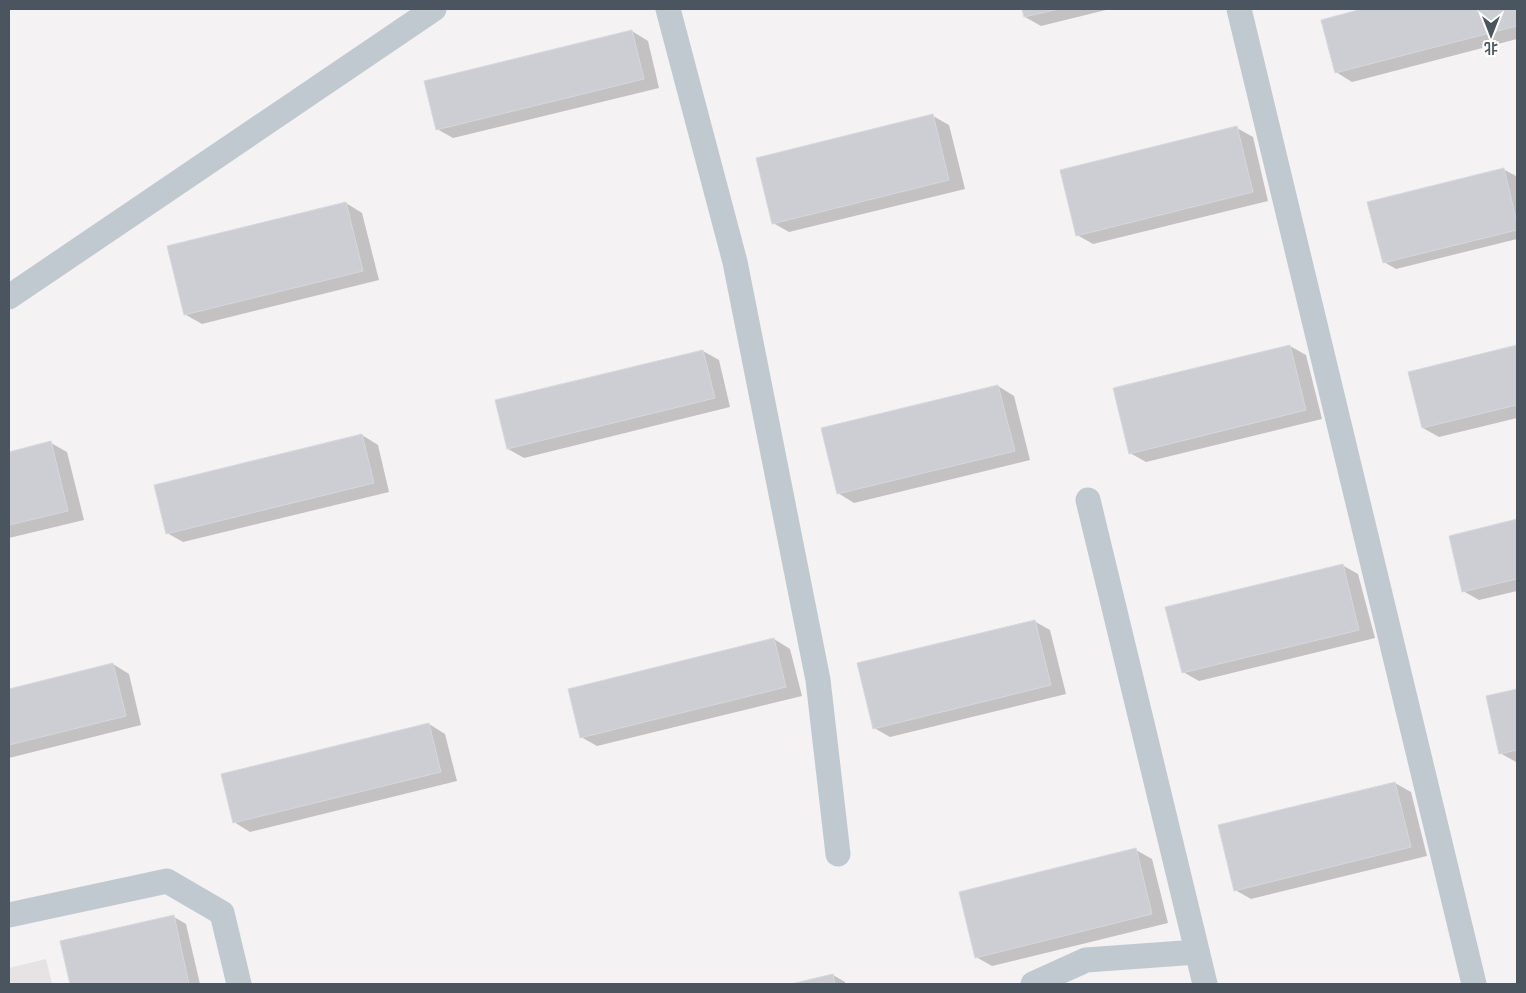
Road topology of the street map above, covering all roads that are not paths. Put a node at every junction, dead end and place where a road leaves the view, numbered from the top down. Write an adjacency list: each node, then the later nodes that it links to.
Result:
1 (434, 9): 4 (street)
2 (668, 9): 6 (street)
3 (1239, 9): 12 (street)
4 (9, 297)
5 (1088, 500): 8 (street)
6 (838, 854)
7 (9, 915): 9 (street)
8 (1197, 952): 10 (street); 11 (street)
9 (239, 984)
10 (1033, 984)
11 (1205, 984)
12 (1474, 984)

